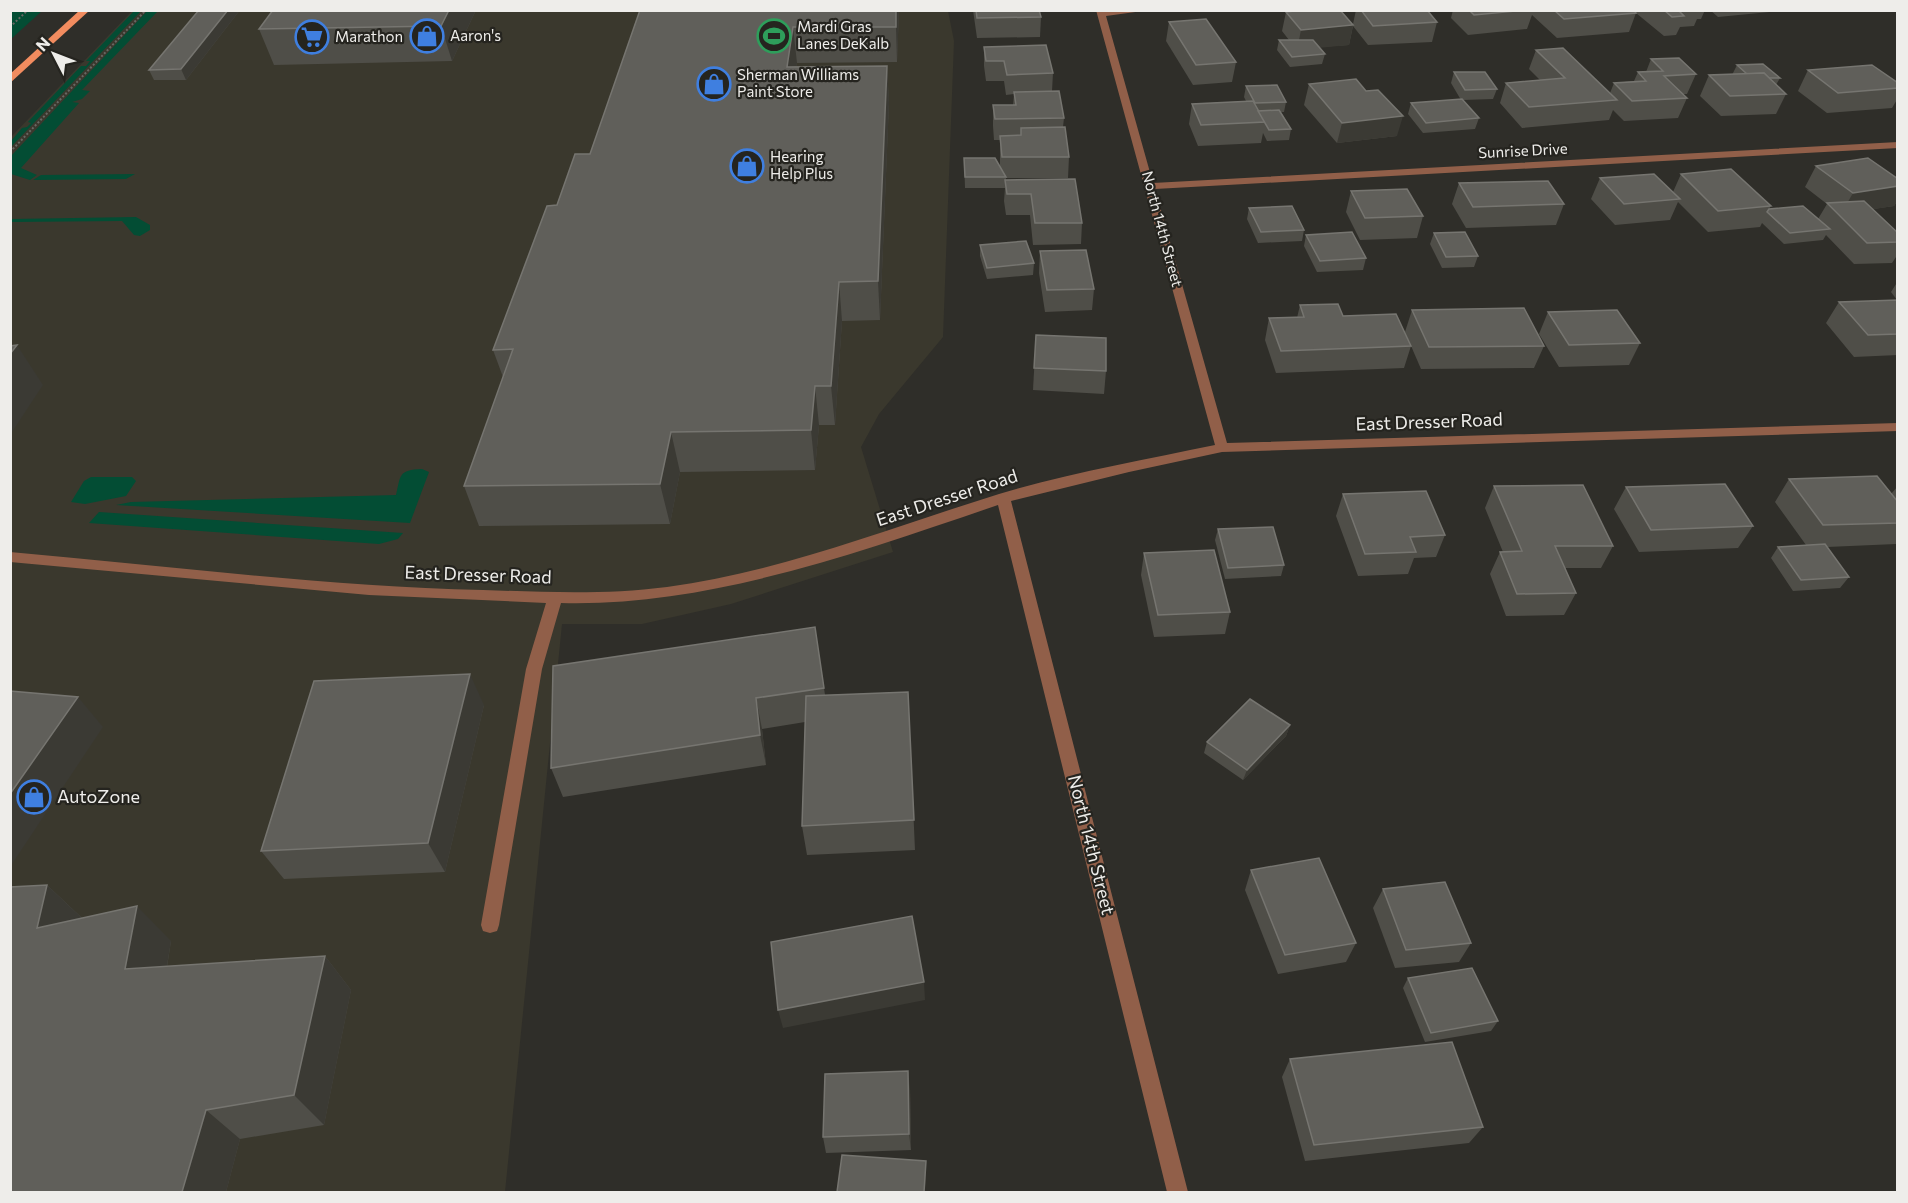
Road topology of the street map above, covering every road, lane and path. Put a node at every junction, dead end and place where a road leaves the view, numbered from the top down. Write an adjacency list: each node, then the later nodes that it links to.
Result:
1 (28, 10): 6 (path)
2 (86, 10): 7 (main road)
3 (146, 10): 9 (path)
4 (1146, 10): 5 (street)
5 (1101, 12): 10 (street, North 14th Street)
6 (10, 27)
7 (10, 80)
8 (1898, 145): 10 (street, Sunrise Drive)
9 (10, 152)
10 (1151, 186): 12 (street, North 14th Street)
11 (1898, 427): 12 (street, East Dresser Road)
12 (1222, 448): 13 (street, East Dresser Road)
13 (1004, 498): 15 (street, East Dresser Road); 17 (street, North 14th Street)
14 (10, 557): 15 (street, East Dresser Road)
15 (555, 597): 16 (street)
16 (490, 925)
17 (1178, 1192)

